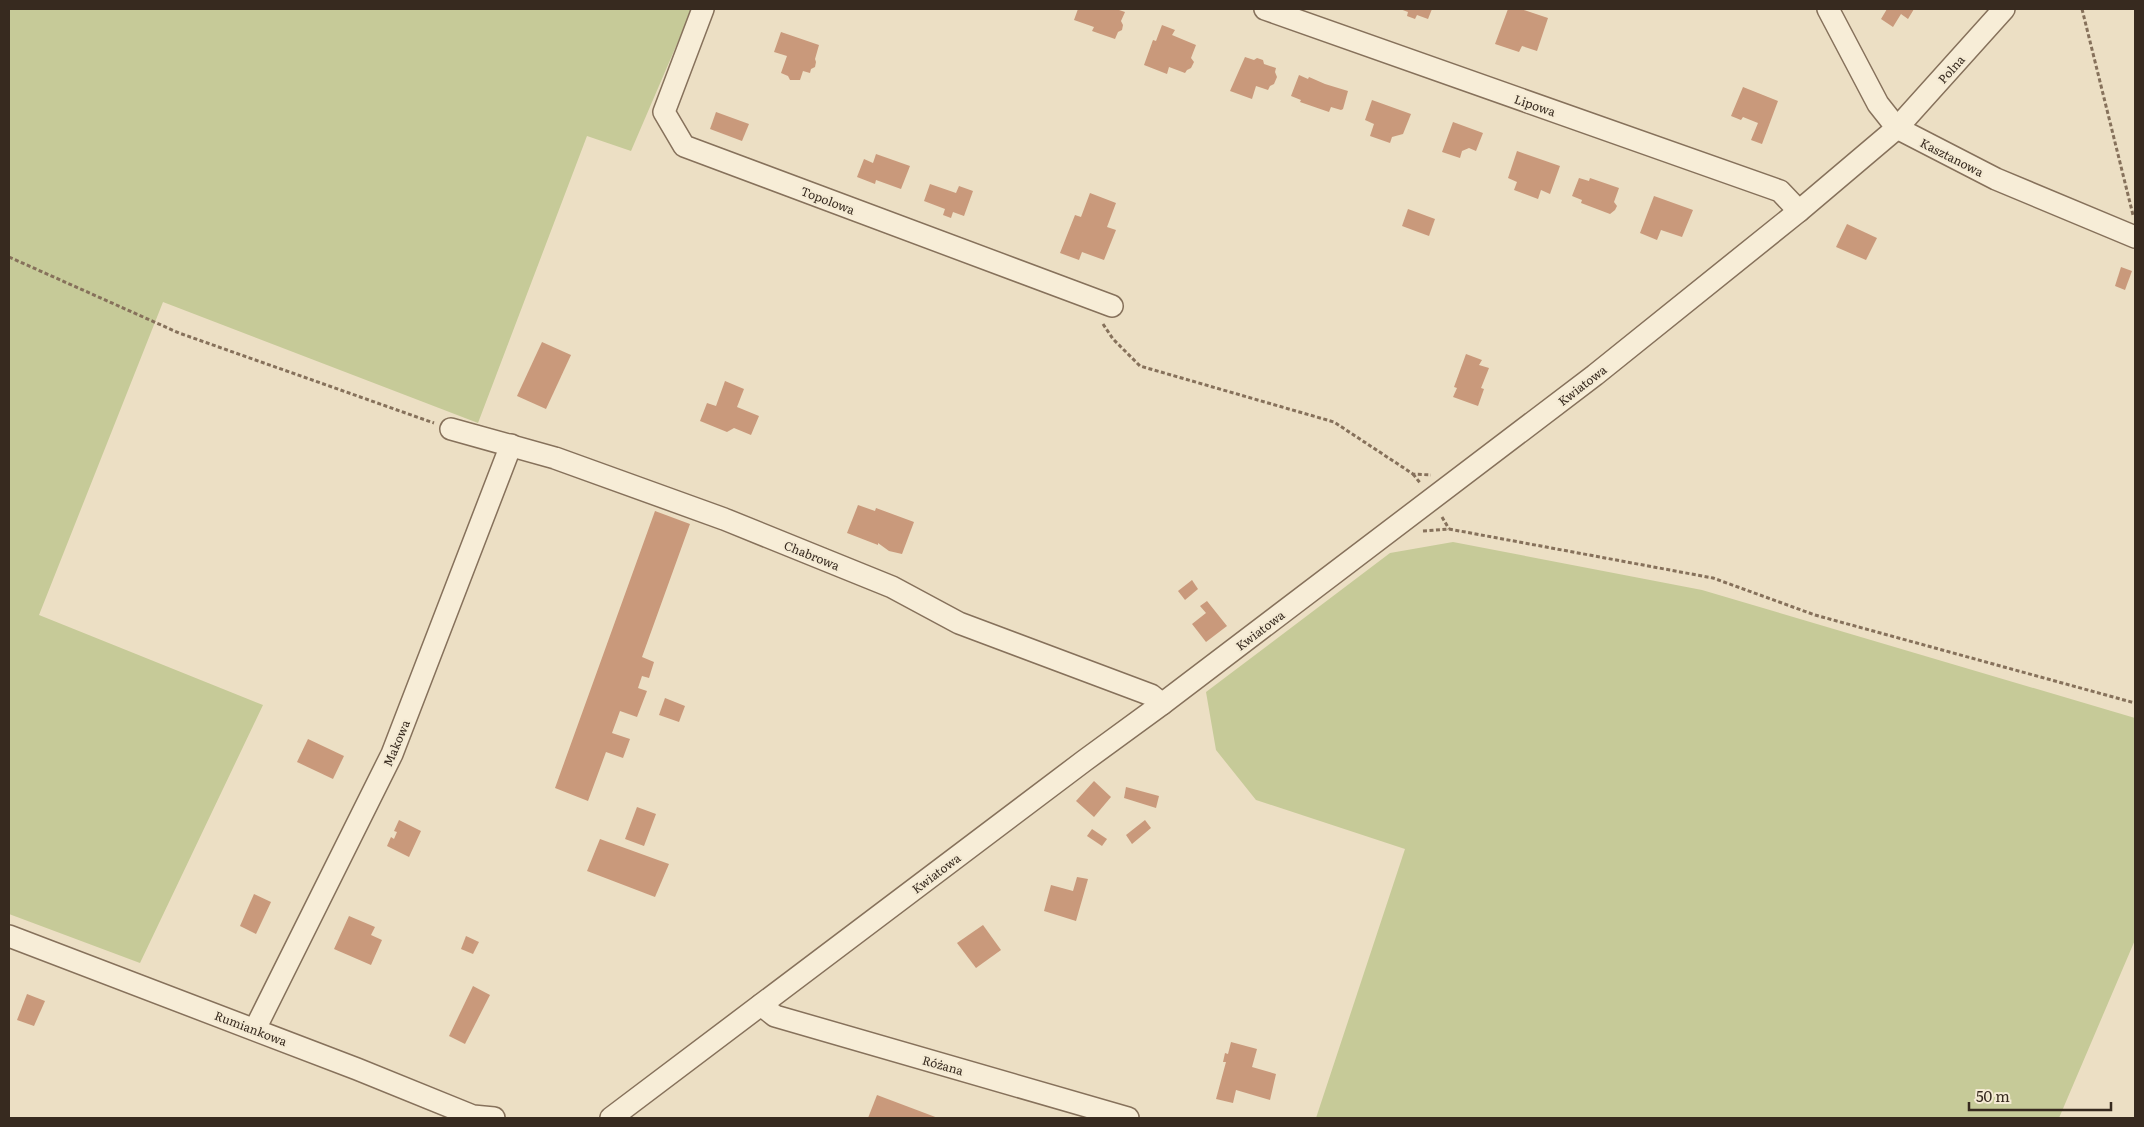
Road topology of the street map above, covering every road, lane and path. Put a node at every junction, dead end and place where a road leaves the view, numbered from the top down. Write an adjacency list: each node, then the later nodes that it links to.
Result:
1 (703, 9): 10 (street, Topolowa)
2 (1265, 9): 7 (street, Lipowa)
3 (1828, 9): 6 (street, Kasztanowa)
4 (2004, 9): 6 (street, Polna)
5 (2082, 9): 8 (path)
6 (1897, 128): 7 (street, Kwiatowa); 8 (street, Kasztanowa)
7 (1799, 211): 14 (street, Kwiatowa)
8 (2134, 227)
9 (9, 257): 12 (path)
10 (1083, 296): 11 (street, Topolowa); 14 (path)
11 (1112, 306)
12 (451, 429): 13 (street, Chabrowa)
13 (511, 445): 17 (street, Chabrowa); 20 (street, Makowa)
14 (1462, 476): 15 (street, Kwiatowa)
15 (1388, 533): 16 (path); 17 (street, Kwiatowa)
16 (2135, 703)
17 (1162, 704): 19 (street, Kwiatowa)
18 (9, 936): 20 (street, Rumiankowa)
19 (761, 1005): 22 (street, Kwiatowa); 23 (street, Różana)
20 (255, 1029): 21 (street, Rumiankowa)
21 (494, 1118)
22 (611, 1118)
23 (1128, 1118)

